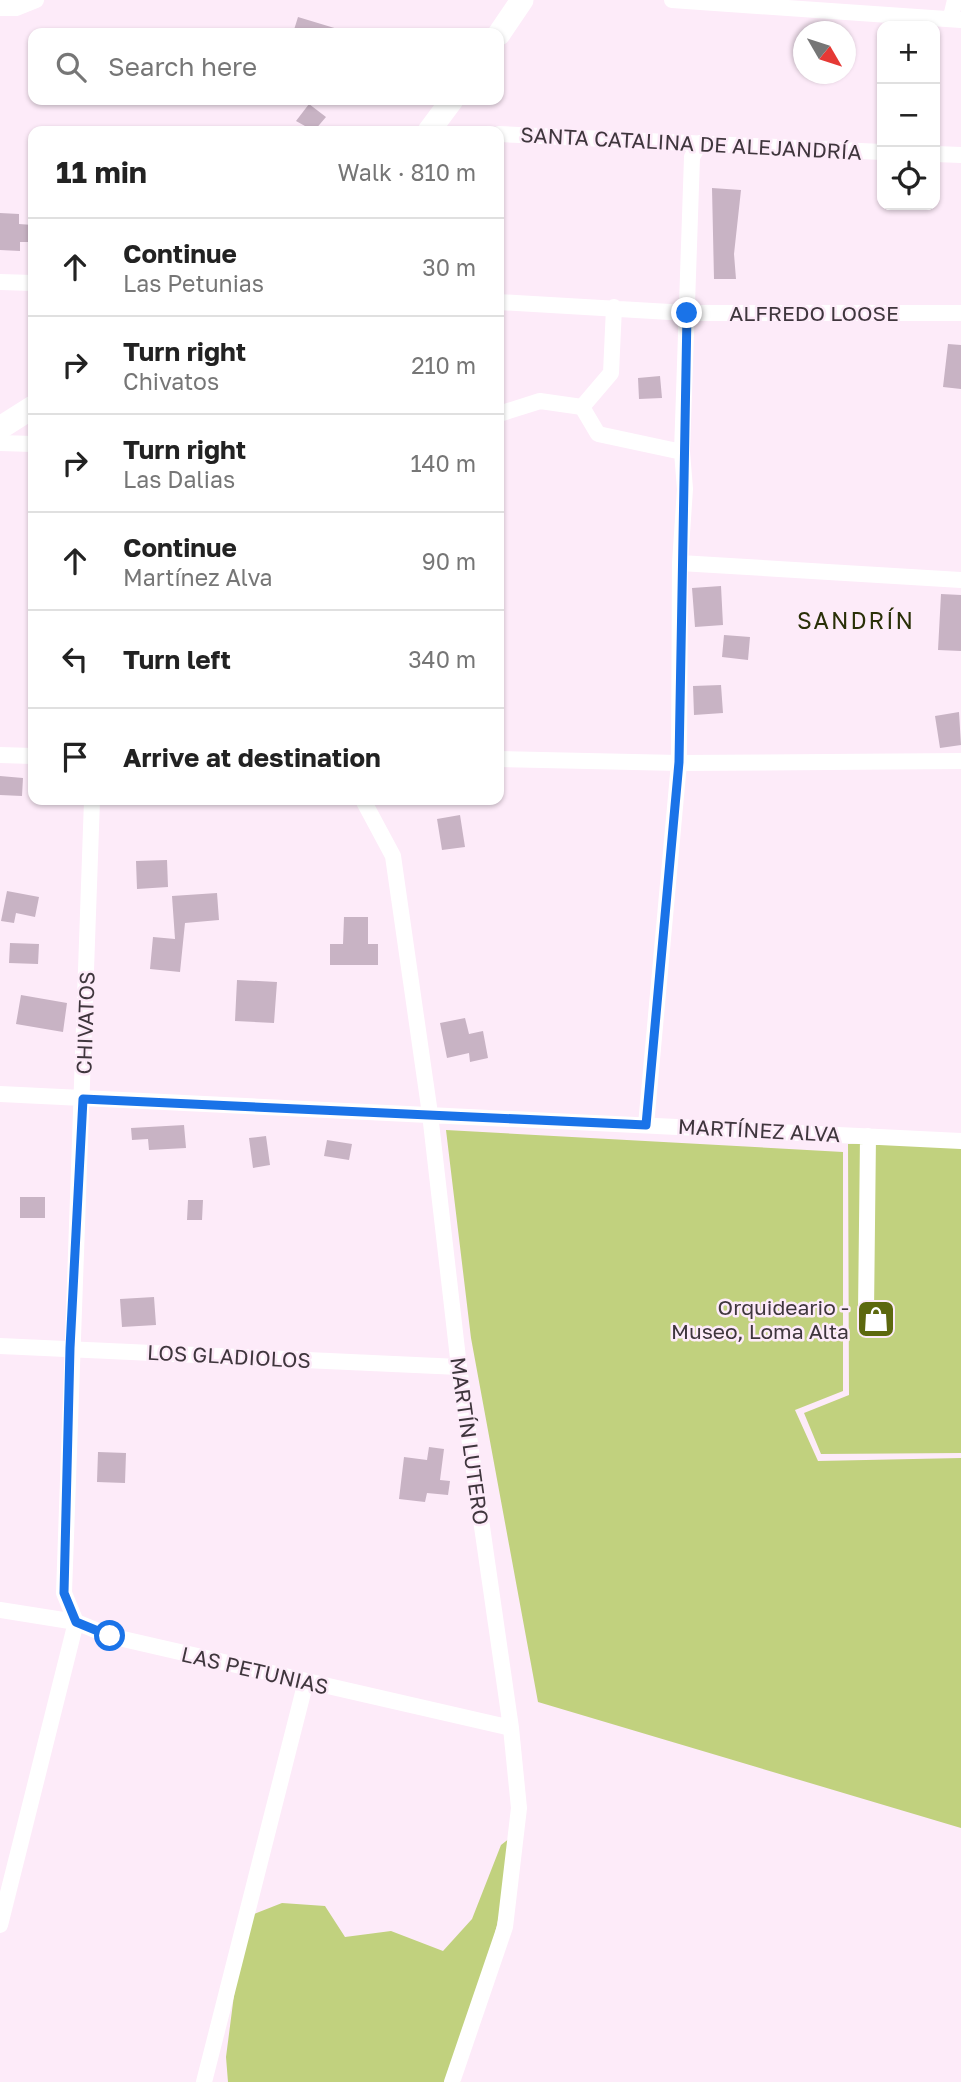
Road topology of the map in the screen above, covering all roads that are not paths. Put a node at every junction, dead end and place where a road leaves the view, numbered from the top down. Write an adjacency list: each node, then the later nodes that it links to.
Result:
1 (36, 0): 5 (street)
2 (522, 0): 7 (main road)
3 (672, 0): 6 (street)
4 (955, 0): 6 (street)
5 (0, 8)
6 (956, 18)
7 (503, 28)
8 (448, 105): 9 (main road)
9 (434, 126)
10 (504, 134): 11 (street, SANTA CATALINA DE ALEJANDRÍA)
11 (700, 143): 12 (street, SANTA CATALINA DE ALEJANDRÍA); 19 (street)
12 (877, 152)
13 (940, 154): 14 (street)
14 (961, 155)
15 (0, 282): 16 (street)
16 (28, 284)
17 (504, 302): 18 (street, ALFREDO LOOSE)
18 (614, 307): 19 (street, ALFREDO LOOSE); 21 (street)
19 (687, 313): 20 (street, ALFREDO LOOSE); 27 (street)
20 (961, 313)
21 (582, 407): 23 (street); 27 (street)
22 (28, 410): 24 (main road)
23 (504, 412)
24 (0, 428)
25 (0, 443): 26 (street)
26 (28, 444)
27 (682, 452): 28 (street)
28 (680, 562): 29 (street); 34 (street)
29 (961, 580)
30 (0, 755): 31 (street)
31 (28, 756)
32 (504, 759): 34 (street)
33 (961, 761): 34 (street)
34 (679, 762): 40 (street)
35 (92, 805): 38 (street, CHIVATOS)
36 (366, 805): 39 (street, MARTÍN LUTERO)
37 (0, 1094): 38 (street, MARTÍNEZ ALVA)
38 (83, 1099): 39 (street, MARTÍNEZ ALVA); 45 (street, CHIVATOS)
39 (430, 1114): 40 (street, MARTÍNEZ ALVA); 46 (street, MARTÍN LUTERO)
40 (646, 1125): 41 (street, MARTÍNEZ ALVA)
41 (868, 1136): 42 (street, MARTÍNEZ ALVA); 43 (street)
42 (961, 1141)
43 (866, 1312)
44 (0, 1346): 45 (street, LOS GLADIOLOS)
45 (70, 1348): 46 (street, LOS GLADIOLOS); 48 (street, CHIVATOS)
46 (458, 1367): 50 (street, MARTÍN LUTERO)
47 (0, 1610): 48 (street, LAS PETUNIAS)
48 (76, 1622): 49 (street, LAS PETUNIAS); 51 (street)
49 (306, 1681): 50 (street, LAS PETUNIAS); 52 (street)
50 (511, 1728): 53 (street, MARTÍN LUTERO)
51 (0, 1925)
52 (204, 2082)
53 (452, 2082)

